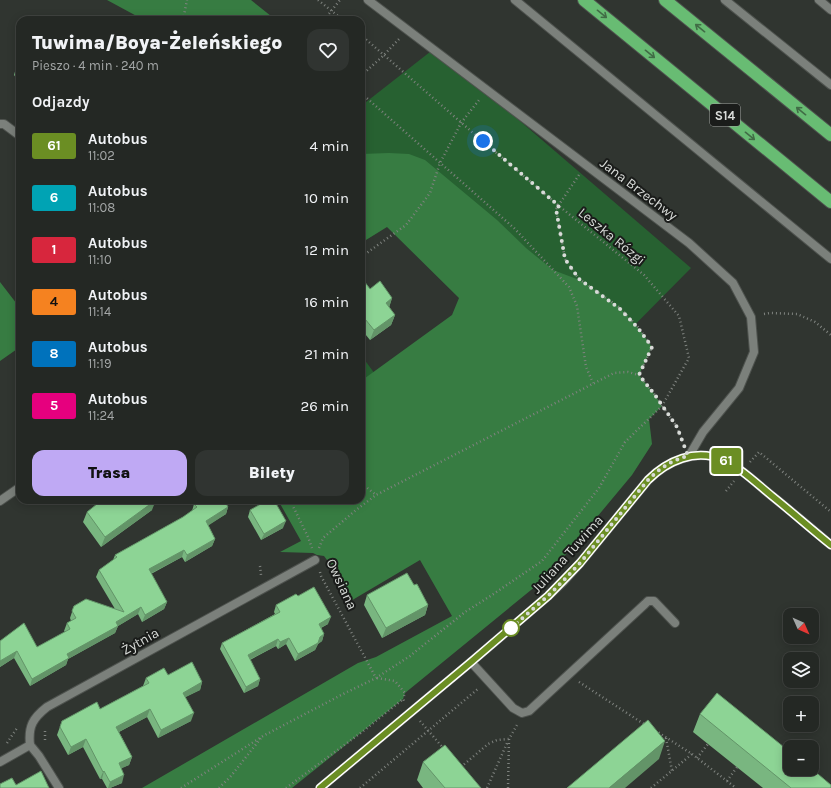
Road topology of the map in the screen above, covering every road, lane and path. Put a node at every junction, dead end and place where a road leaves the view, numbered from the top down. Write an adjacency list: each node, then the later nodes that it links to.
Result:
1 (187, 0): 12 (path)
2 (318, 0): 10 (path)
3 (340, 0): 10 (path)
4 (368, 0): 15 (street, Jana Brzechwy)
5 (516, 0): 31 (street)
6 (665, 0): 25 (highway, one-way to 6)
7 (725, 0): 19 (street)
8 (819, 0): 11 (street)
9 (586, 1): 28 (highway, S14, one-way to 28)
10 (331, 10): 13 (path); 14 (path)
11 (831, 10)
12 (184, 16)
13 (327, 16)
14 (338, 16)
15 (407, 29): 17 (path); 20 (street, Jana Brzechwy)
16 (365, 38): 17 (path, Leszka Rózgi)
17 (384, 55): 18 (path); 22 (path, Leszka Rózgi)
18 (365, 72)
19 (831, 86)
20 (487, 90): 22 (path); 27 (street, Jana Brzechwy)
21 (365, 97): 26 (path)
22 (461, 123): 26 (path); 29 (path, Leszka Rózgi)
23 (0, 124): 24 (street)
24 (16, 133)
25 (831, 135)
26 (440, 163): 30 (path); 35 (path)
27 (586, 165): 29 (path); 32 (street, Jana Brzechwy)
28 (831, 202)
29 (559, 206): 34 (path); 36 (path, Leszka Rózgi)
30 (365, 254)
31 (831, 259)
32 (751, 317): 33 (path); 37 (street, Jana Brzechwy)
33 (831, 335)
34 (639, 375): 35 (path, Owsiana); 36 (path)
35 (593, 383): 42 (path, Owsiana)
36 (662, 406): 37 (path); 53 (path, Leszka Rózgi)
37 (688, 456): 38 (street, Juliana Tuwima); 51 (street, Juliana Tuwima)
38 (744, 474): 41 (path); 47 (path); 48 (street, Juliana Tuwima)
39 (365, 486): 42 (path)
40 (16, 490): 43 (street)
41 (726, 491)
42 (376, 495): 44 (path, Owsiana)
43 (0, 501)
44 (365, 503)
45 (292, 504): 49 (path)
46 (364, 504): 49 (path, Owsiana)
47 (831, 512)
48 (831, 545)
49 (315, 560): 53 (path, Owsiana); 63 (street, Żytnia)
50 (675, 623): 52 (street)
51 (471, 662): 54 (street); 76 (street, Juliana Tuwima)
52 (568, 675): 56 (street); 60 (path)
53 (376, 678): 55 (path); 59 (path, Leszka Rózgi)
54 (489, 681): 56 (street); 58 (path)
55 (403, 699)
56 (522, 714): 61 (path)
57 (45, 728): 66 (path)
58 (428, 731): 64 (path); 77 (path)
59 (263, 736): 74 (path, Leszka Rózgi); 75 (path)
60 (666, 738): 65 (path); 70 (path)
61 (509, 739): 71 (path); 78 (path); 79 (path)
62 (708, 744): 67 (path)
63 (30, 745): 66 (street); 68 (street)
64 (446, 752)
65 (692, 754): 67 (path); 70 (path)
66 (40, 756): 73 (street)
67 (697, 758): 72 (path)
68 (0, 762)
69 (736, 767): 72 (path)
70 (672, 771): 80 (path)
71 (464, 773)
72 (727, 781): 81 (path)
73 (59, 788)
74 (181, 788)
75 (219, 788)
76 (320, 788)
77 (360, 788)
78 (487, 788)
79 (508, 788)
80 (651, 788)
81 (736, 788)

